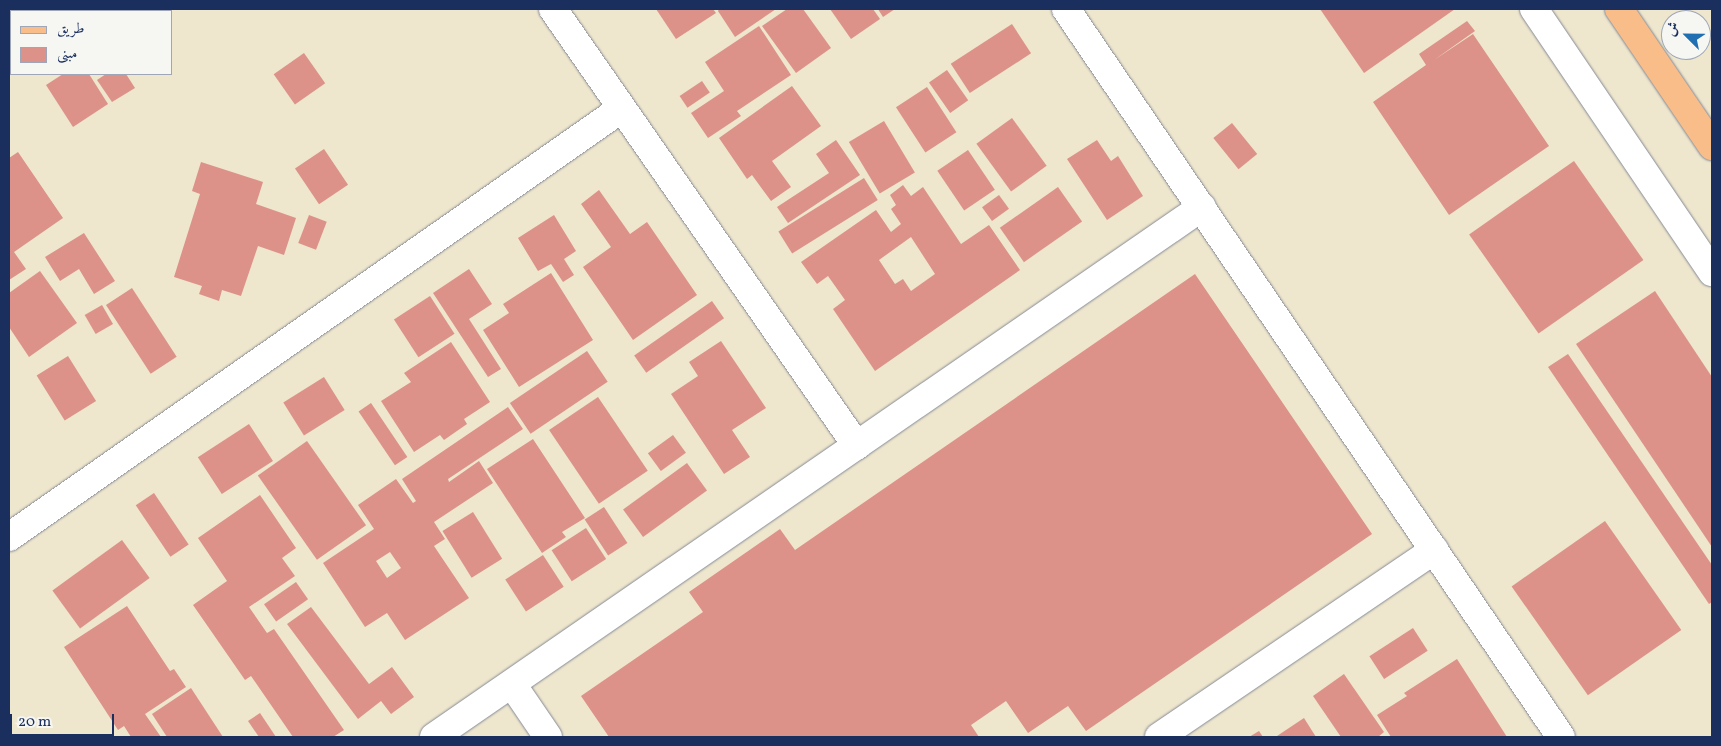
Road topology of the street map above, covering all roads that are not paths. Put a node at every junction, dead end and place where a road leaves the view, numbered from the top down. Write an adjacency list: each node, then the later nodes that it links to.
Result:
1 (553, 9): 5 (street)
2 (1066, 9): 7 (street)
3 (1534, 9): 8 (street)
4 (1619, 9): 6 (main road)
5 (621, 109): 9 (street); 10 (street)
6 (1712, 146)
7 (1202, 207): 9 (street); 11 (street)
8 (1712, 272)
9 (857, 446): 12 (street)
10 (9, 537)
11 (1434, 550): 15 (street); 16 (street)
12 (512, 684): 13 (street); 14 (street)
13 (434, 737)
14 (548, 737)
15 (1159, 737)
16 (1561, 737)

